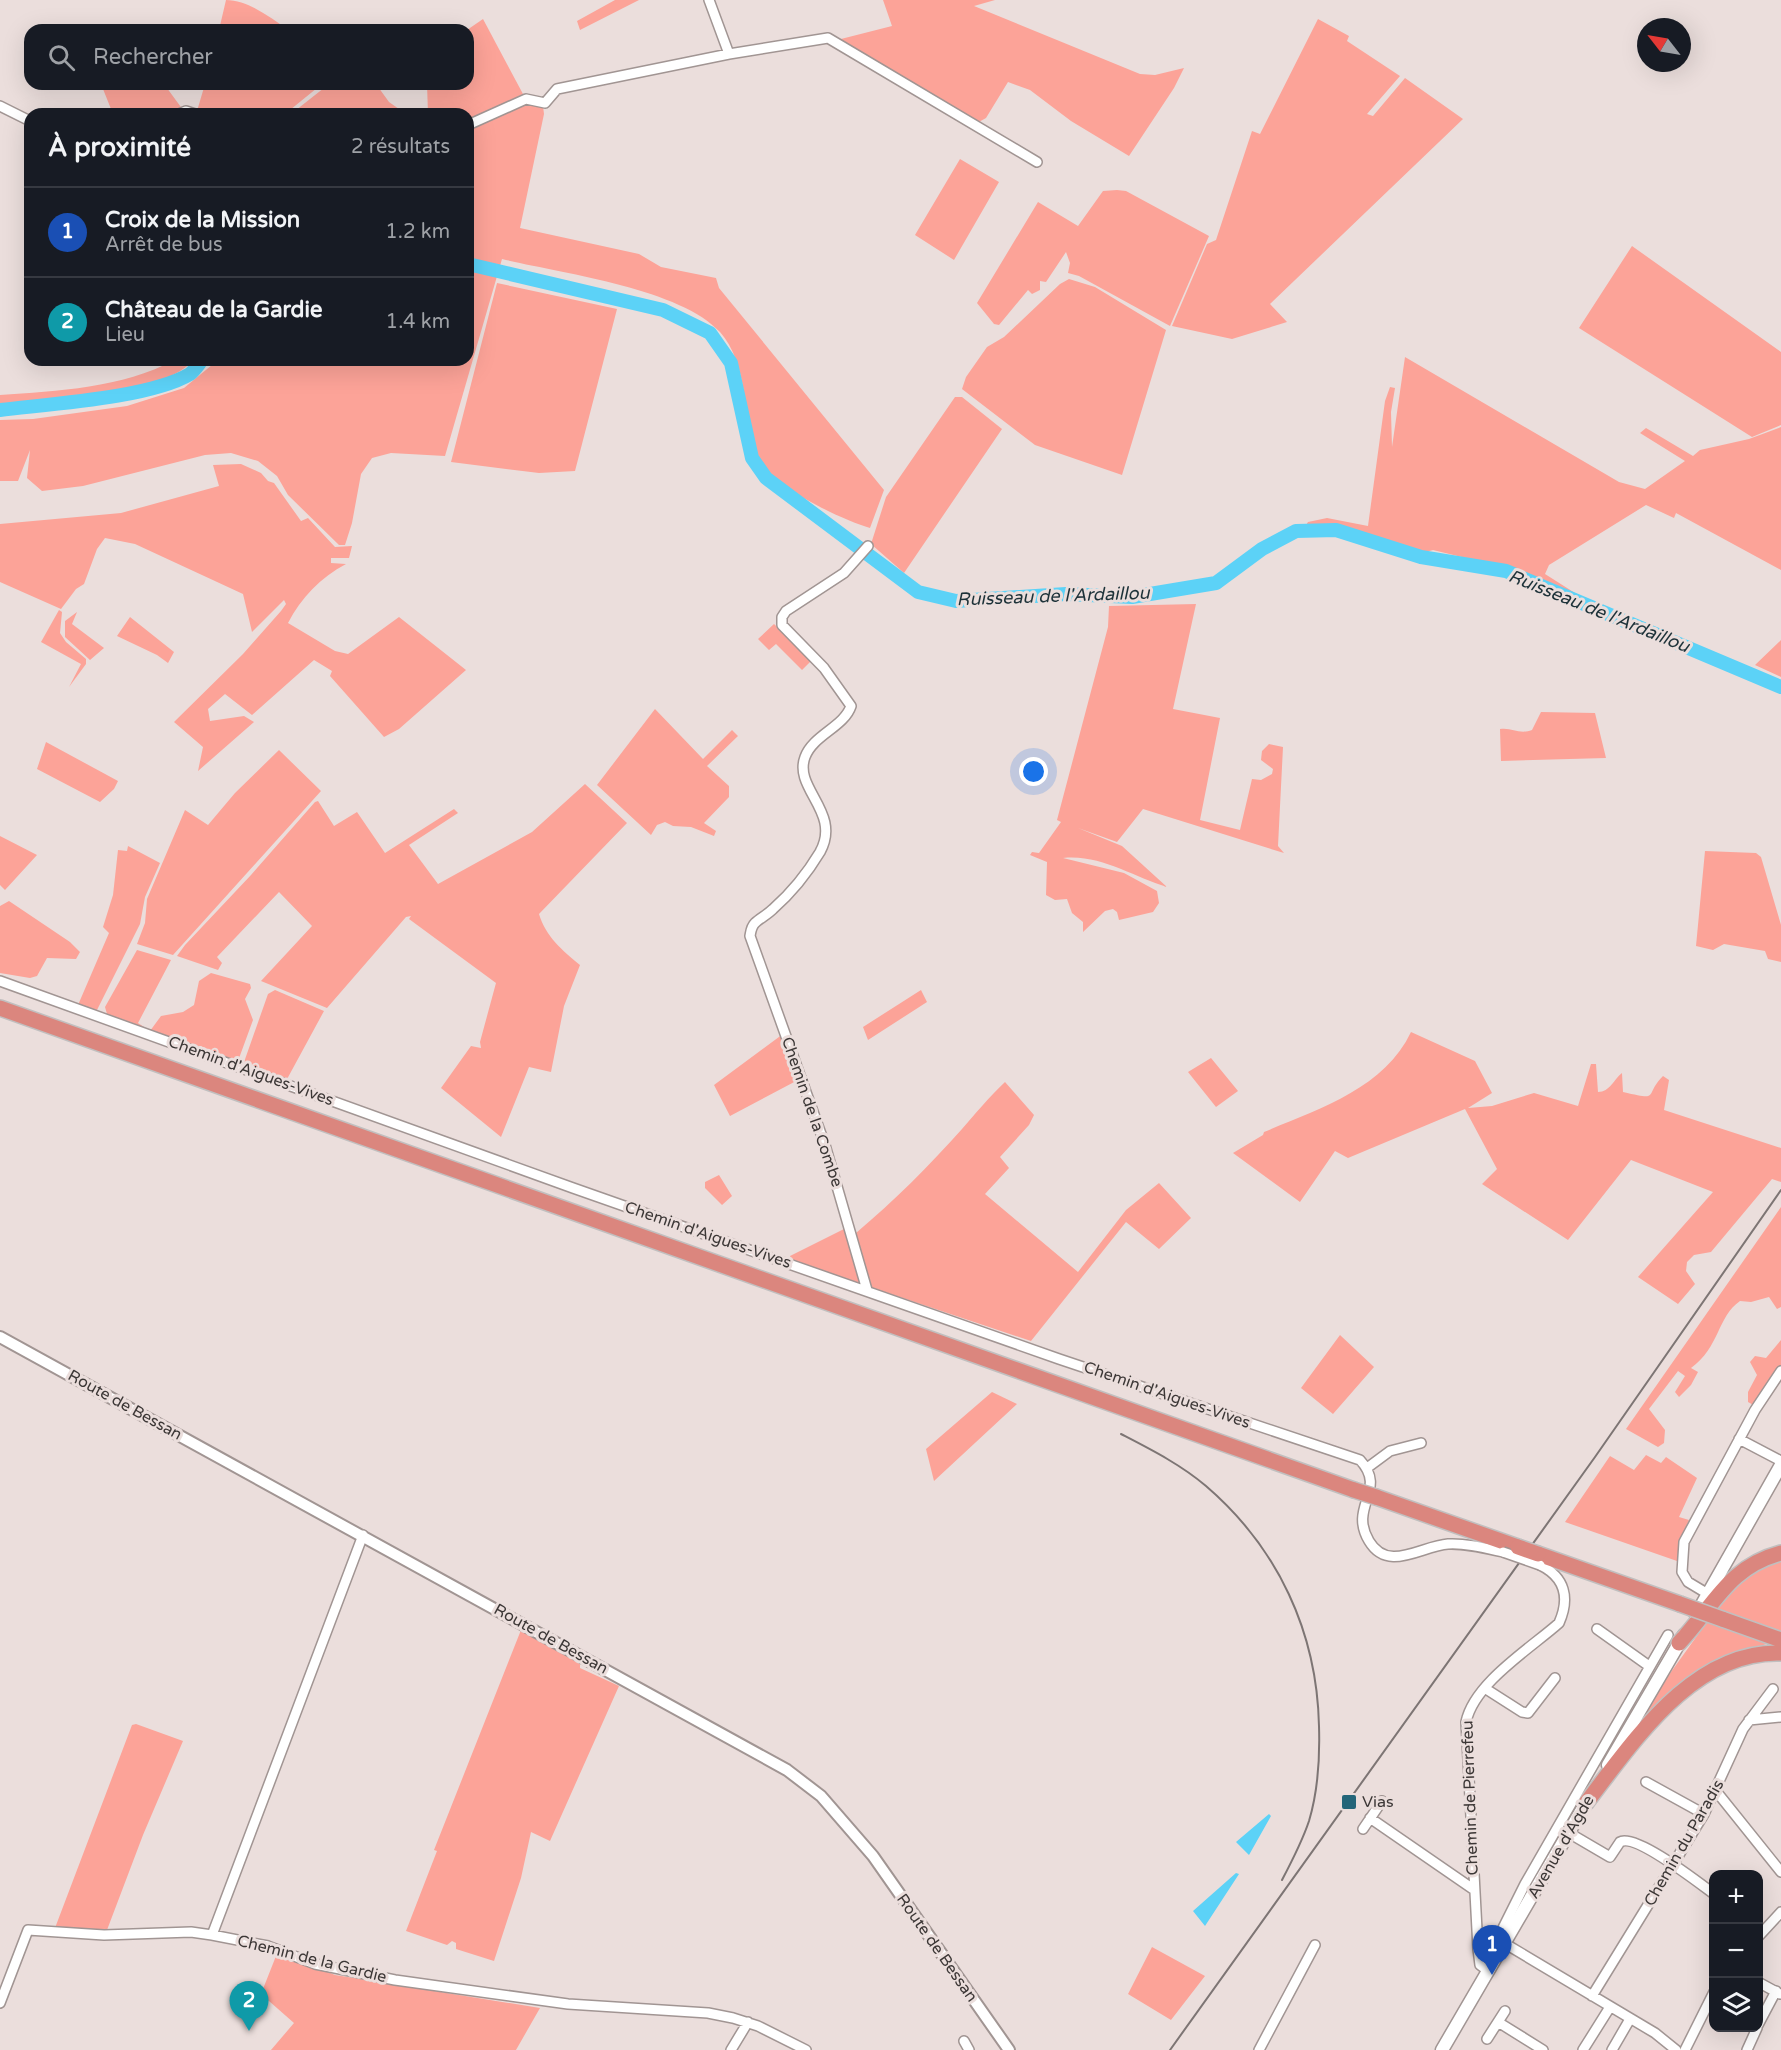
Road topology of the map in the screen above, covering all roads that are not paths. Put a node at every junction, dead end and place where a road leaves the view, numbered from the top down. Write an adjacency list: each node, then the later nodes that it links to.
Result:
1 (709, 0): 2 (street)
2 (729, 54): 5 (street); 6 (street)
3 (0, 106): 4 (street)
4 (24, 118)
5 (474, 122)
6 (1037, 162)
7 (868, 546): 10 (street, Chemin de la Combe)
8 (0, 981): 10 (street, Chemin d'Aigues-Vives)
9 (0, 1008): 19 (highway, bridge)
10 (867, 1290): 16 (street, Chemin d'Aigues-Vives)
11 (0, 1337): 17 (street, Route de Bessan)
12 (1781, 1371): 13 (street)
13 (1739, 1439): 15 (street); 20 (street)
14 (1421, 1443): 16 (street)
15 (1781, 1463): 20 (main road, Avenue d'Agde)
16 (1367, 1468): 19 (street, bridge)
17 (363, 1535): 45 (street); 67 (street, Route de Bessan)
18 (1781, 1553): 22 (highway)
19 (1539, 1559): 23 (highway, bridge); 26 (street, Chemin de Pierrefeu)
20 (1708, 1594): 22 (main road, Avenue d'Agde)
21 (1597, 1629): 24 (street)
22 (1674, 1639): 24 (street); 33 (main road, Avenue d'Agde)
23 (1780, 1642): 33 (highway)
24 (1649, 1666): 48 (street)
25 (1555, 1678): 26 (street)
26 (1486, 1689): 40 (street, Chemin de Pierrefeu)
27 (1773, 1689): 29 (street, Chemin du Paradis)
28 (1781, 1717): 29 (street)
29 (1749, 1720): 31 (street, Chemin du Paradis)
30 (1646, 1782): 34 (street)
31 (1716, 1791): 34 (street, Chemin du Paradis); 39 (street)
32 (1382, 1801): 35 (street)
33 (1586, 1803): 37 (main road, Avenue d'Agde)
34 (1704, 1814): 38 (street, Chemin du Paradis)
35 (1370, 1818): 36 (street); 40 (street)
36 (1363, 1829)
37 (1569, 1833): 38 (street); 46 (main road, Avenue d'Agde)
38 (1673, 1865): 41 (street); 52 (street, Chemin du Paradis)
39 (1781, 1872)
40 (1473, 1888): 48 (street, Chemin de Pierrefeu)
41 (1709, 1891)
42 (1781, 1912): 43 (street)
43 (1763, 1929): 44 (street)
44 (1781, 1929)
45 (212, 1935): 54 (street, Chemin de la Gardie); 59 (street, Chemin de la Gardie)
46 (1504, 1943): 49 (main road, Avenue d'Agde); 52 (street)
47 (1315, 1945): 69 (street)
48 (1478, 1949): 49 (street, Chemin de Pierrefeu)
49 (1488, 1971): 70 (main road, Avenue d'Agde)
50 (1763, 1985): 51 (street)
51 (1779, 1993): 57 (street)
52 (1592, 1996): 55 (street)
53 (1709, 2000): 75 (street)
54 (0, 2002)
55 (1610, 2007): 58 (street); 72 (street)
56 (1505, 2011): 60 (street)
57 (1763, 2018)
58 (1630, 2019): 73 (street); 74 (street)
59 (748, 2022): 64 (street, Chemin de la Gardie); 65 (street)
60 (1498, 2022): 62 (street); 71 (street)
61 (1755, 2032): 76 (street)
62 (1488, 2039)
63 (964, 2041): 66 (street)
64 (801, 2049)
65 (731, 2050)
66 (969, 2050)
67 (1008, 2050): 68 (street, Route de Bessan)
68 (1021, 2050)
69 (1259, 2050)
70 (1442, 2050)
71 (1543, 2050)
72 (1583, 2050)
73 (1612, 2050)
74 (1676, 2050)
75 (1685, 2050)
76 (1747, 2050)

